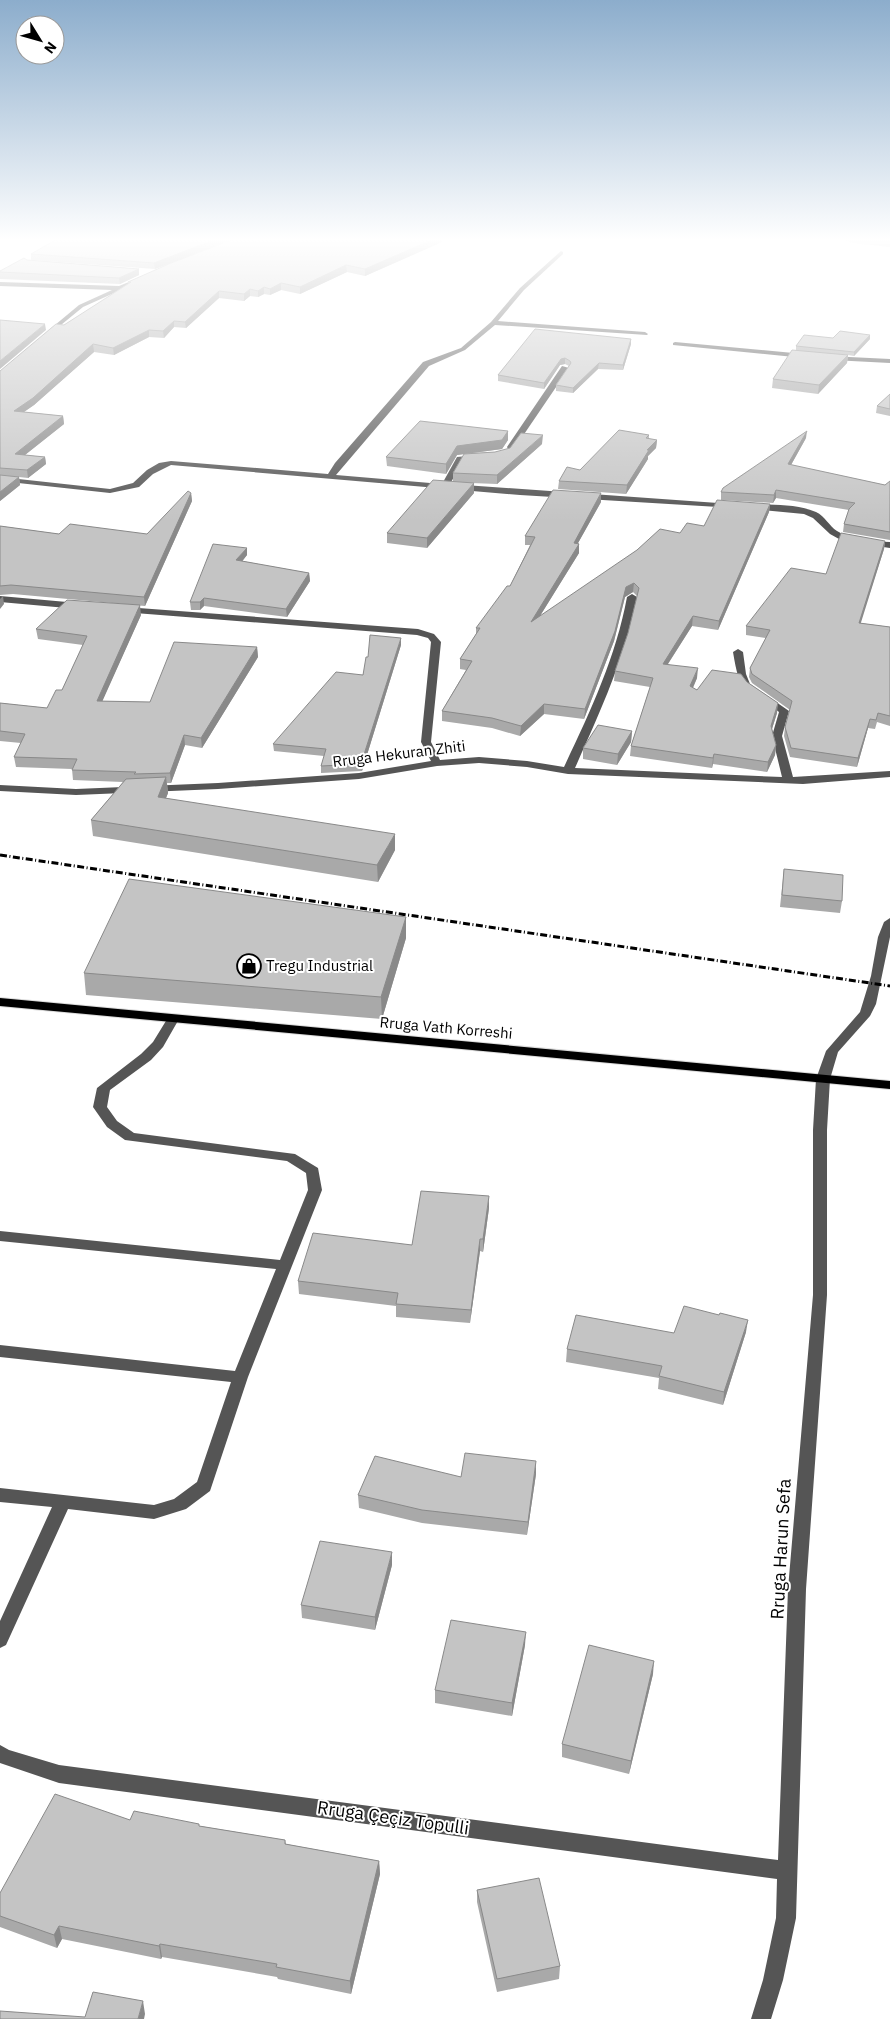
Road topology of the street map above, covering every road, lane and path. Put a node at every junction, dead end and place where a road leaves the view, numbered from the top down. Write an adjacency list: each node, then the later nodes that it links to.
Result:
1 (50, 332): 5 (street)
2 (482, 332): 13 (street)
3 (596, 332): 4 (street)
4 (645, 334)
5 (38, 342)
6 (675, 344): 7 (street)
7 (810, 356)
8 (820, 357): 9 (street)
9 (890, 361)
10 (565, 368): 11 (street)
11 (506, 453)
12 (487, 457): 15 (street)
13 (331, 476): 14 (street); 15 (street)
14 (0, 480)
15 (444, 487): 16 (street)
16 (890, 545)
17 (632, 597): 23 (street)
18 (0, 599): 19 (street)
19 (88, 606)
20 (117, 609): 22 (street)
21 (738, 652): 25 (street)
22 (437, 763): 23 (street, Rruga Hekuran Zhiti); 26 (street, Rruga Hekuran Zhiti)
23 (568, 771): 25 (street, Rruga Hekuran Zhiti)
24 (890, 774): 25 (street, Rruga Hekuran Zhiti)
25 (788, 780)
26 (0, 788)
27 (890, 922): 30 (street, Rruga Harun Sefa)
28 (0, 1002): 29 (main road, Rruga Vath Korreshi)
29 (172, 1019): 30 (main road, Rruga Vath Korreshi); 33 (street)
30 (823, 1079): 31 (main road, Rruga Vath Korreshi); 40 (street, Rruga Harun Sefa)
31 (890, 1085)
32 (0, 1236): 33 (street)
33 (284, 1265): 35 (street)
34 (0, 1351): 35 (street)
35 (240, 1377): 37 (street)
36 (0, 1495): 37 (street)
37 (63, 1502): 38 (street)
38 (0, 1640)
39 (0, 1753): 40 (street, Rruga Çeçiz Topulli)
40 (789, 1871): 41 (street, Rruga Harun Sefa)
41 (761, 2019)

